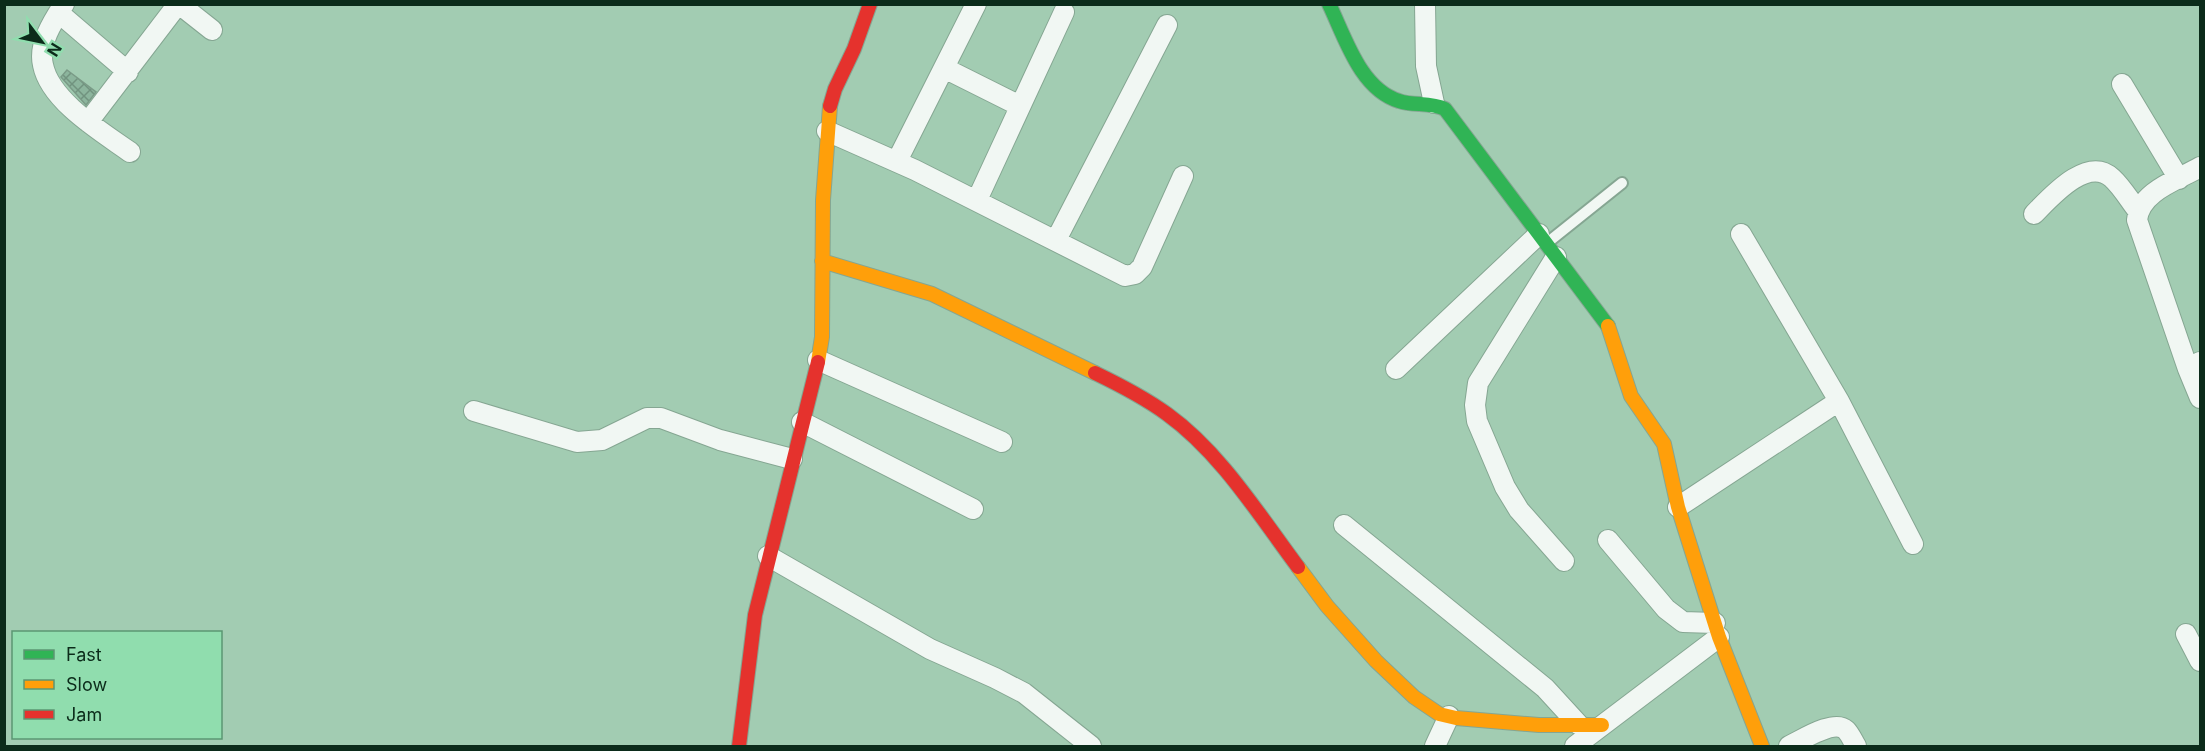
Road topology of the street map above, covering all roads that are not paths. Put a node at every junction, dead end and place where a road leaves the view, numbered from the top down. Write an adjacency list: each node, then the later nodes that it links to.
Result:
1 (178, 4): 9 (street); 11 (street)
2 (870, 4): 16 (street)
3 (976, 4): 10 (street)
4 (1329, 4): 13 (street)
5 (1425, 4): 13 (street)
6 (62, 9): 11 (street); 15 (street)
7 (1064, 12): 14 (street)
8 (1167, 25): 27 (street)
9 (212, 30)
10 (944, 68): 14 (street); 18 (street)
11 (128, 72): 15 (street)
12 (2122, 84): 21 (street)
13 (1434, 103): 28 (street)
14 (1020, 106): 23 (street)
15 (88, 122): 17 (street)
16 (827, 131): 18 (street); 29 (street)
17 (130, 152)
18 (897, 161): 23 (street)
19 (2200, 167): 21 (street)
20 (1183, 176): 27 (street)
21 (2179, 179): 24 (street)
22 (1622, 183): 28 (lane)
23 (977, 200): 27 (street)
24 (2138, 211): 25 (street); 31 (street)
25 (2034, 214)
26 (1741, 234): 34 (street)
27 (1056, 240)
28 (1547, 245): 32 (street); 39 (street); 45 (street)
29 (822, 261): 30 (street); 49 (street)
30 (818, 360): 36 (street); 37 (street)
31 (2194, 366): 33 (street)
32 (1396, 369)
33 (2200, 398)
34 (1839, 401): 39 (street); 43 (street)
35 (474, 411): 38 (street)
36 (802, 422): 38 (street); 40 (street)
37 (1002, 442)
38 (792, 459): 44 (street)
39 (1678, 507): 46 (street)
40 (973, 510)
41 (1344, 525): 50 (street)
42 (1608, 540): 46 (street)
43 (1914, 544)
44 (768, 556): 52 (street); 53 (street)
45 (1564, 561)
46 (1717, 630): 51 (street); 56 (street)
47 (2186, 634): 48 (street)
48 (2200, 662)
49 (1449, 716): 50 (street); 54 (street)
50 (1578, 724): 51 (street)
51 (1602, 725): 55 (street)
52 (739, 747)
53 (1091, 747)
54 (1435, 747)
55 (1575, 747)
56 (1762, 747)
57 (1789, 747): 58 (street)
58 (1856, 747)

